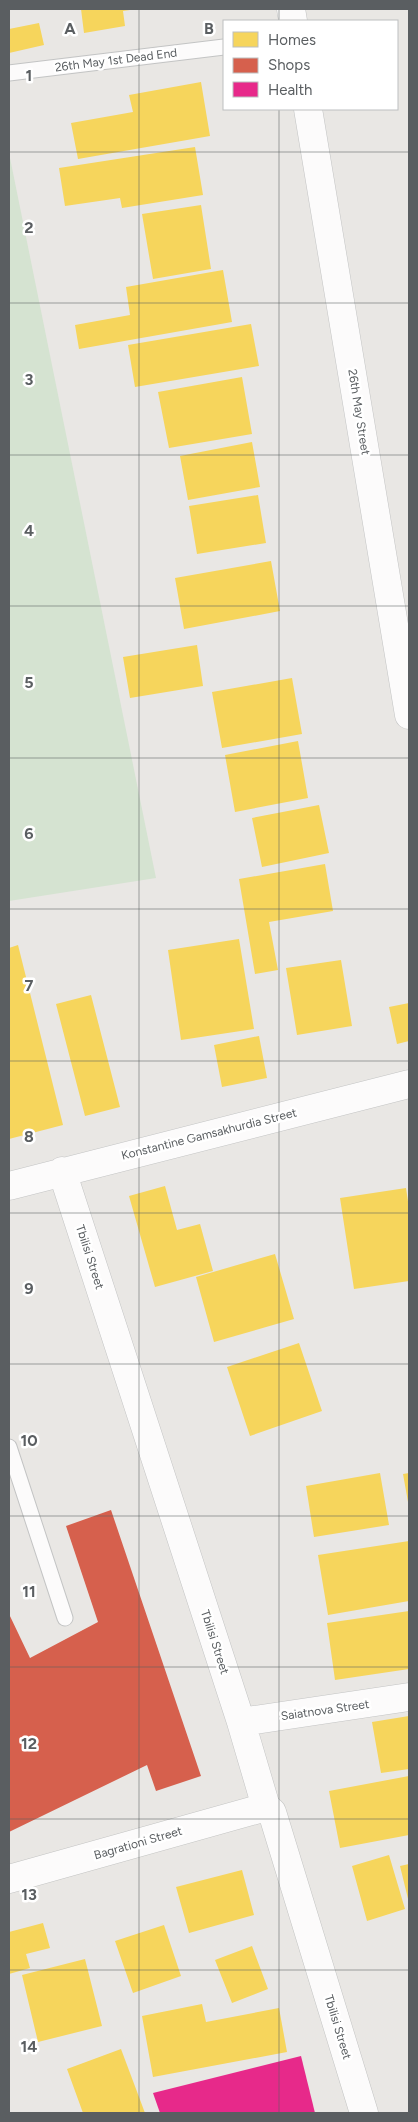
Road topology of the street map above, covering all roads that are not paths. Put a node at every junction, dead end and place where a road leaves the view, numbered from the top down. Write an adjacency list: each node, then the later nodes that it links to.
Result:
1 (223, 47): 2 (lane, 26th May 1st Dead End)
2 (9, 73)
3 (308, 110): 4 (street, 26th May Street)
4 (409, 715)
5 (409, 1084): 6 (street, Konstantine Gamsakhurdia Street)
6 (62, 1171): 7 (street, Konstantine Gamsakhurdia Street); 11 (street, Tbilisi Street)
7 (9, 1186)
8 (9, 1447): 9 (lane)
9 (65, 1618)
10 (409, 1698): 11 (street, Saiatnova Street)
11 (241, 1722): 12 (street, Tbilisi Street)
12 (266, 1807): 13 (street, Bagrationi Street); 14 (street, Tbilisi Street)
13 (9, 1879)
14 (364, 2113)

